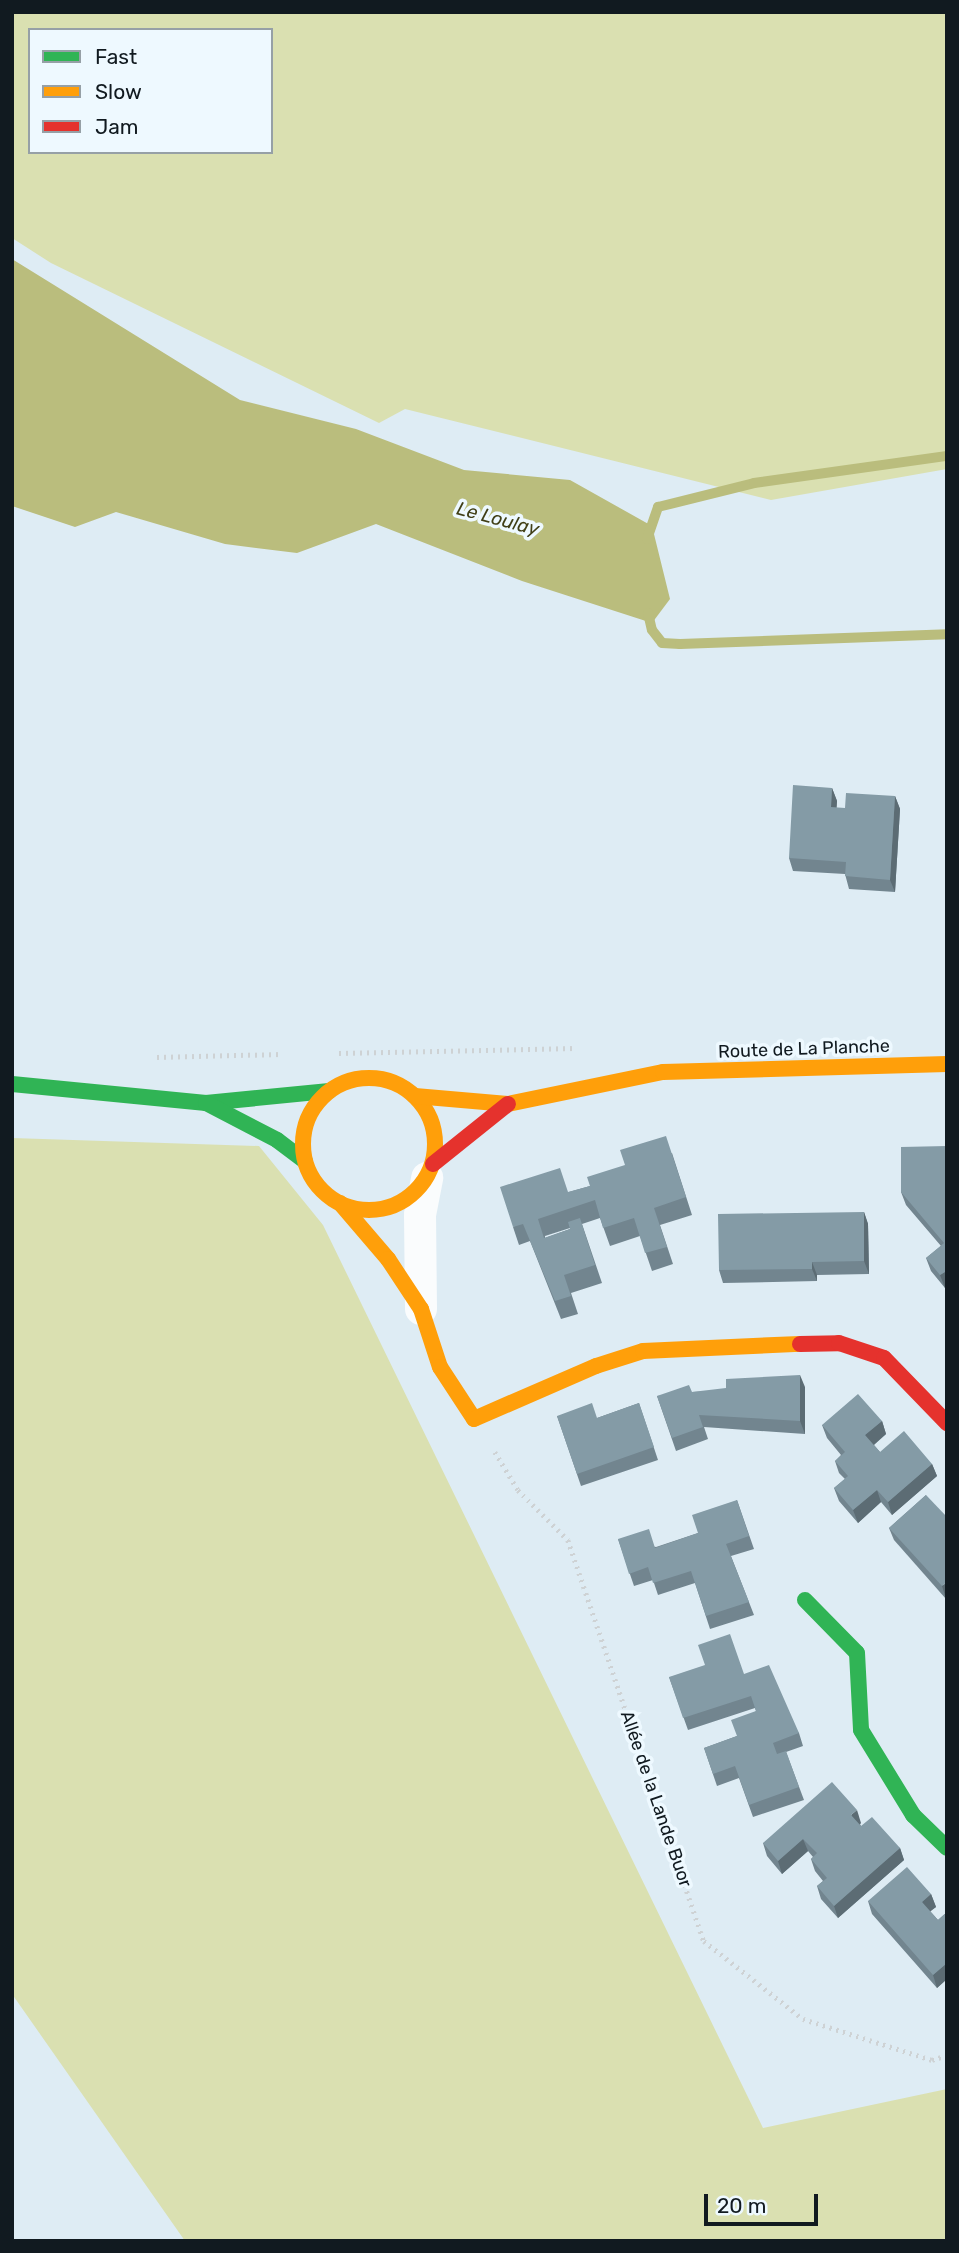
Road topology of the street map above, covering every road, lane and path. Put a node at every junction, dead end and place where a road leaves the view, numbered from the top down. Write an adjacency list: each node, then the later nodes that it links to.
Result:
1 (947, 1064): 6 (street, Route de La Planche)
2 (12, 1084): 5 (street)
3 (329, 1091): 4 (street); 5 (street); 7 (street)
4 (415, 1096): 6 (street); 8 (street)
5 (206, 1103): 7 (street)
6 (508, 1104): 8 (street)
7 (305, 1161): 9 (street)
8 (430, 1171): 9 (street); 10 (street)
9 (340, 1203): 10 (street)
10 (421, 1309): 11 (street)
11 (474, 1419): 12 (street); 15 (path, Allée de la Lande Buor)
12 (947, 1423)
13 (805, 1600): 14 (street)
14 (947, 1848)
15 (947, 2054)

